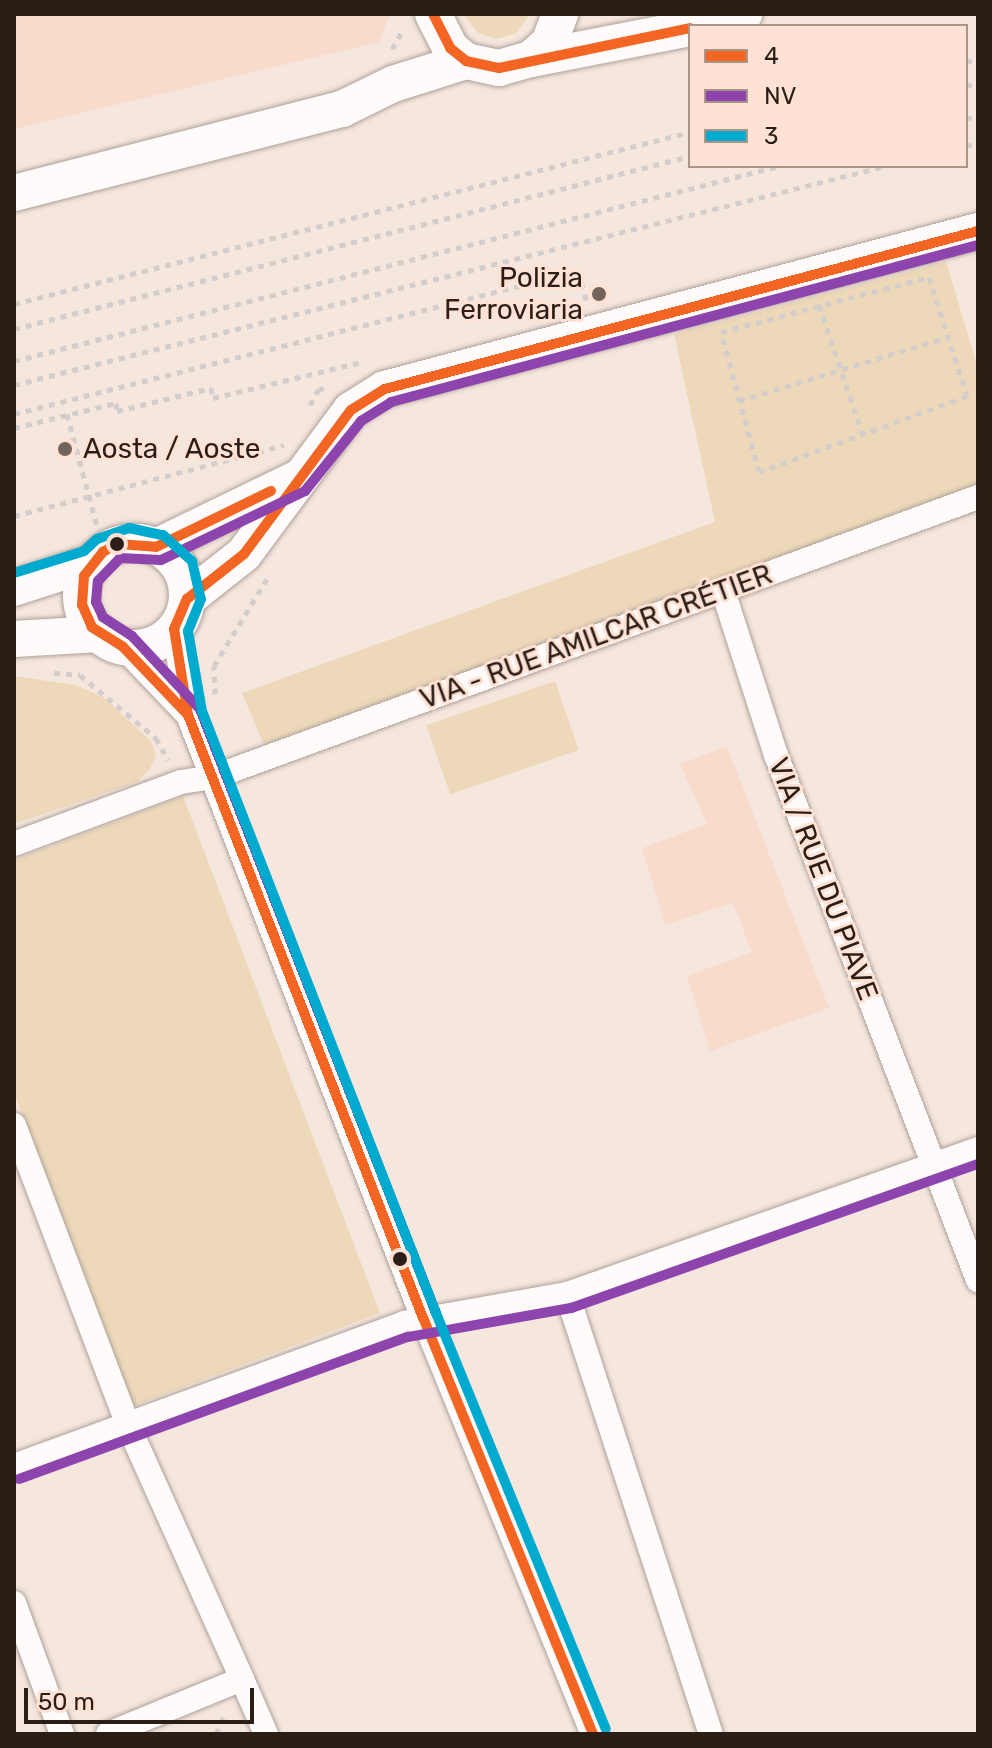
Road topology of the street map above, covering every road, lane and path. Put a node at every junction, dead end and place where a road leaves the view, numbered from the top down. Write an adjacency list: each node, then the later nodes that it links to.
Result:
1 (433, 14): 7 (street); 8 (street)
2 (560, 14): 6 (street)
3 (744, 14): 4 (street)
4 (707, 24)
5 (688, 28): 6 (street)
6 (531, 59): 7 (street)
7 (466, 61): 8 (street)
8 (393, 84): 13 (street)
9 (688, 133): 16 (path)
10 (688, 157): 18 (path)
11 (771, 168): 21 (path)
12 (877, 168): 23 (path)
13 (14, 193)
14 (978, 231): 15 (street)
15 (816, 292): 19 (path); 22 (path); 24 (path); 29 (street)
16 (14, 304)
17 (573, 311): 25 (path)
18 (14, 329)
19 (948, 337): 22 (path); 28 (path)
20 (378, 358): 26 (path)
21 (14, 361)
22 (841, 370): 24 (path); 28 (path)
23 (14, 385)
24 (739, 401): 28 (path)
25 (14, 414)
26 (67, 414): 27 (path); 31 (path)
27 (14, 428)
28 (863, 436)
29 (298, 479): 32 (street); 35 (street)
30 (978, 497): 34 (street, VIA - RUE AMILCAR CRÉTIER)
31 (95, 547): 32 (street); 33 (street); 37 (street)
32 (156, 547): 35 (street)
33 (14, 588)
34 (723, 591): 40 (street, VIA - RUE AMILCAR CRÉTIER); 45 (street, VIA / RUE DU PIAVE)
35 (180, 614): 37 (street); 39 (street)
36 (14, 639): 37 (street)
37 (110, 640): 39 (street)
38 (40, 671): 41 (path)
39 (188, 715): 40 (street)
40 (214, 777): 41 (street, VIA - RUE AMILCAR CRÉTIER); 48 (street)
41 (181, 782): 42 (street, VIA - RUE AMILCAR CRÉTIER)
42 (14, 844)
43 (14, 1125): 49 (street)
44 (978, 1149): 45 (street)
45 (933, 1165): 46 (street, VIA / RUE DU PIAVE); 47 (street)
46 (978, 1280)
47 (567, 1294): 48 (street); 59 (street)
48 (423, 1318): 49 (street); 58 (street)
49 (128, 1425): 50 (street); 52 (street)
50 (14, 1466)
51 (14, 1603): 54 (street)
52 (242, 1679): 55 (street); 57 (street)
53 (225, 1713): 56 (path)
54 (62, 1734)
55 (108, 1734)
56 (216, 1734)
57 (266, 1734)
58 (593, 1734)
59 (711, 1734)

